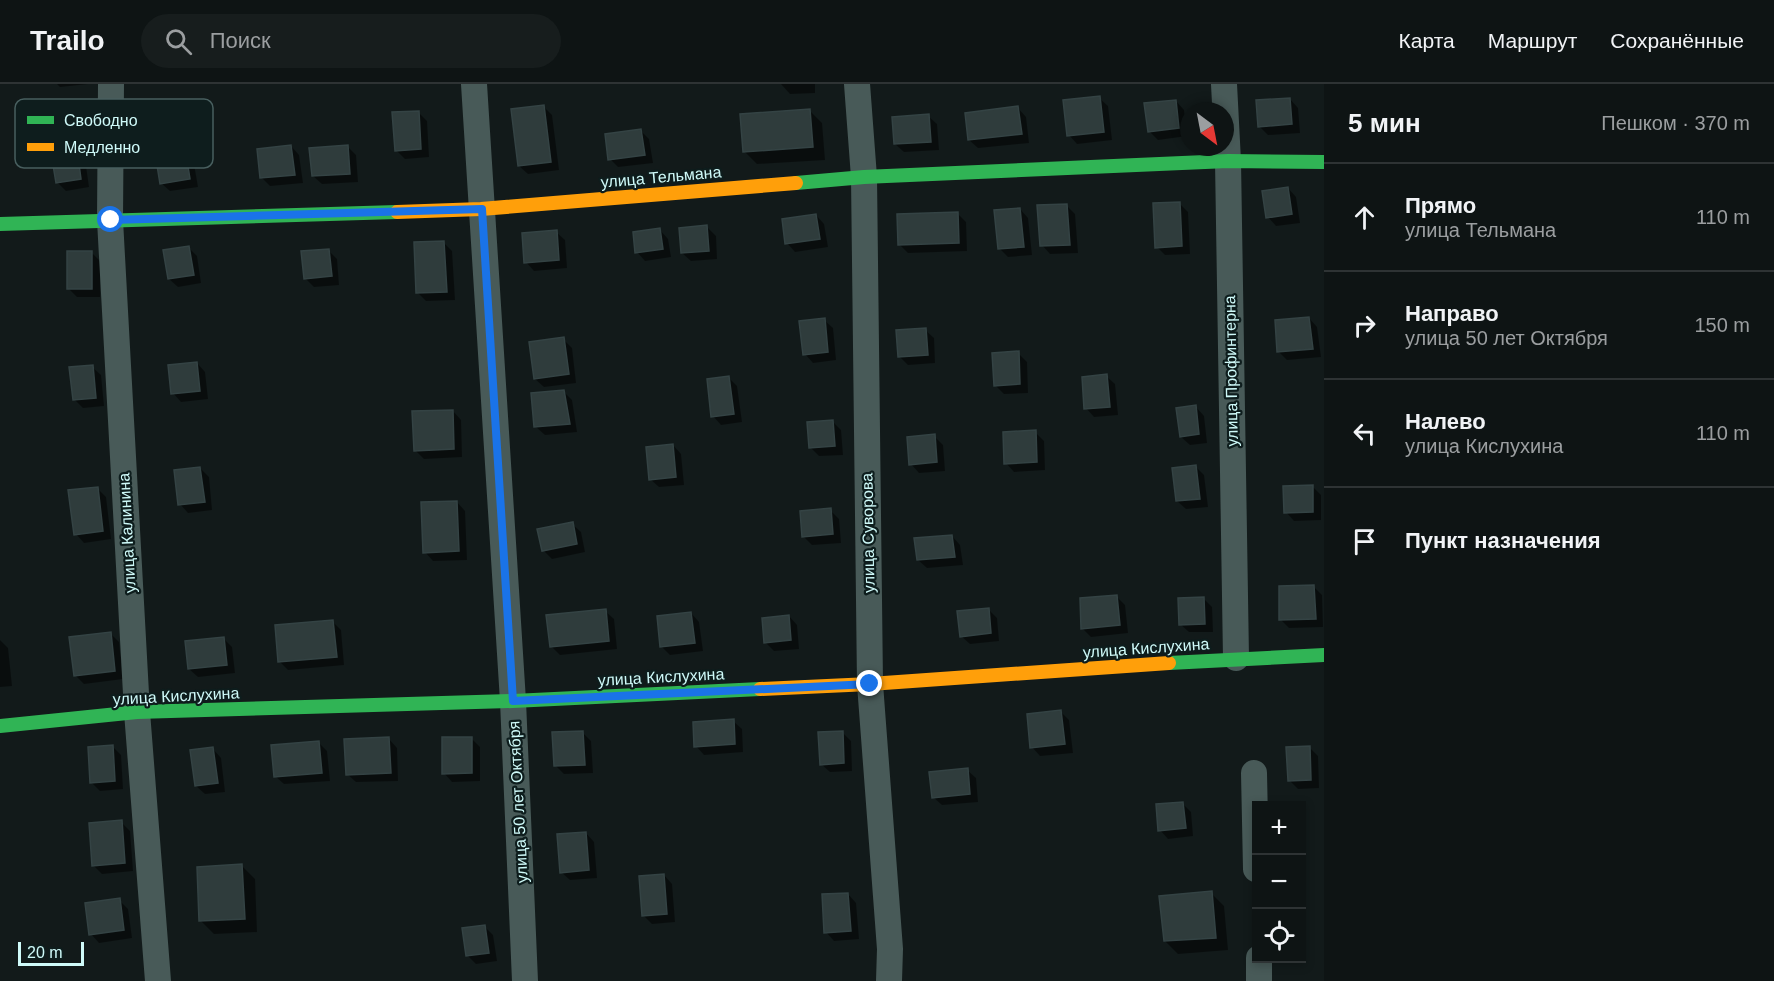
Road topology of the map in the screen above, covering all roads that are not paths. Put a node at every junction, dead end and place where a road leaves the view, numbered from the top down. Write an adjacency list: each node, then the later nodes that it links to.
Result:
1 (474, 84): 8 (street, улица 50 лет Октября)
2 (857, 84): 7 (street, улица Суворова)
3 (1224, 84): 4 (street, улица Профинтерна)
4 (1228, 161): 5 (street, улица Тельмана); 7 (street, улица Тельмана); 12 (street, улица Профинтерна)
5 (1324, 162)
6 (111, 168): 9 (street, улица Калинина)
7 (864, 177): 8 (street, улица Тельмана); 13 (street, улица Суворова)
8 (482, 209): 9 (street, улица Тельмана); 14 (street, улица 50 лет Октября)
9 (111, 220): 10 (street, улица Тельмана); 15 (street, улица Калинина)
10 (0, 224)
11 (1324, 655): 12 (street, улица Кислухина)
12 (1236, 658): 13 (street, улица Кислухина)
13 (870, 684): 14 (street, улица Кислухина); 22 (street, улица Суворова)
14 (513, 701): 15 (street, улица Кислухина); 21 (street, улица 50 лет Октября)
15 (137, 712): 16 (street, улица Кислухина); 20 (street, улица Калинина)
16 (0, 726)
17 (1254, 773): 18 (street)
18 (1257, 855)
19 (1259, 963): 23 (street)
20 (158, 981)
21 (525, 981)
22 (889, 981)
23 (1259, 981)

